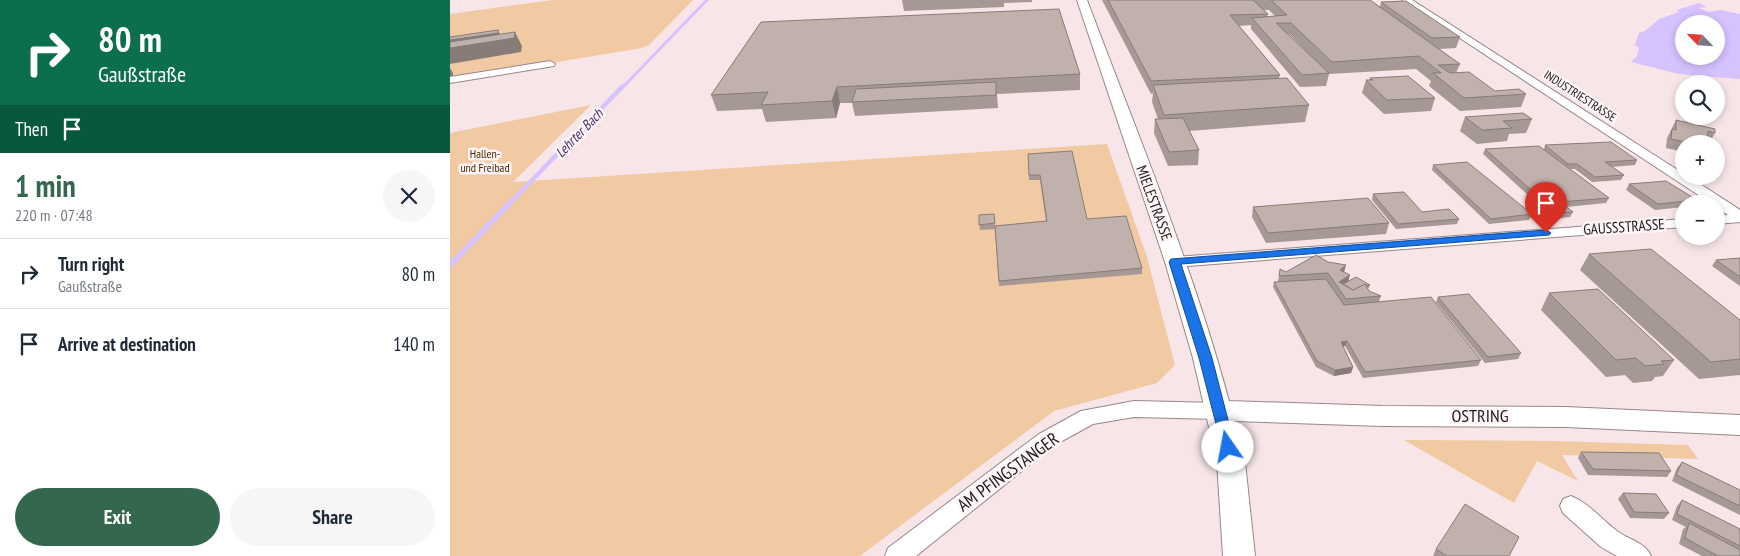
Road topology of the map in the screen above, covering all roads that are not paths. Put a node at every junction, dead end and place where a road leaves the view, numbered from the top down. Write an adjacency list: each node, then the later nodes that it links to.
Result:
1 (1082, 0): 8 (street, MIELESTRASSE)
2 (1406, 0): 5 (street, INDUSTRIESTRASSE)
3 (550, 64): 4 (street)
4 (450, 80)
5 (1740, 217): 6 (street)
6 (1725, 219)
7 (1675, 223): 8 (street, GAUSSSTRASSE)
8 (1175, 262): 9 (street, MIELESTRASSE)
9 (1220, 411): 10 (street, OSTRING); 12 (street, AM PFINGSTANGER); 13 (street, MIELESTRASSE)
10 (1740, 425)
11 (1571, 506): 14 (street)
12 (897, 556)
13 (1238, 556)
14 (1639, 556)

